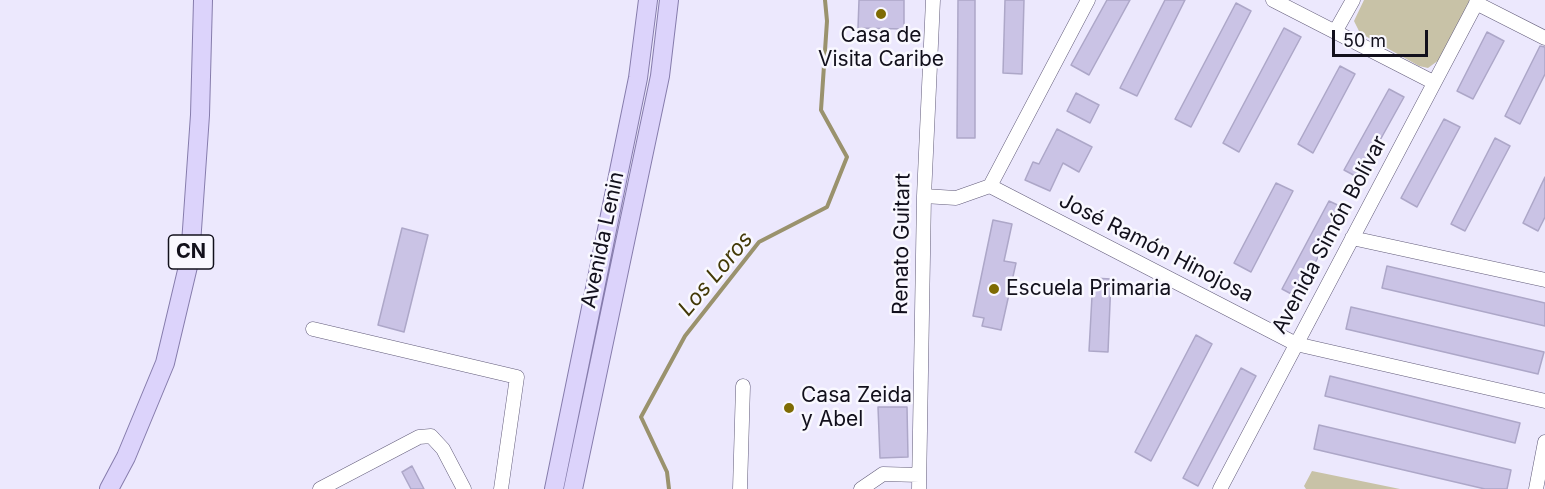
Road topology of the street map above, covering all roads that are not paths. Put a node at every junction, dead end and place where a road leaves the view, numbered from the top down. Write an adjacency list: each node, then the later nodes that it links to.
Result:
1 (203, 0): 22 (main road, CN)
2 (648, 0): 26 (main road, Avenida Lenin)
3 (669, 0): 27 (main road, Avenida Lenin)
4 (933, 0): 13 (street, Renato Guitart)
5 (1088, 0): 12 (street)
6 (1273, 0): 9 (street)
7 (1353, 0): 9 (street)
8 (1477, 1): 10 (street); 11 (street, Avenida Simón Bolívar)
9 (1335, 32): 11 (street)
10 (1545, 38)
11 (1433, 82): 14 (street, Avenida Simón Bolívar)
12 (990, 186): 13 (street); 17 (street, José Ramón Hinojosa)
13 (924, 196): 21 (street, Renato Guitart)
14 (1352, 238): 15 (street); 17 (street, Avenida Simón Bolívar)
15 (1545, 280)
16 (314, 329): 25 (street)
17 (1296, 344): 19 (street, José Ramón Hinojosa); 30 (street, Avenida Simón Bolívar)
18 (743, 386): 28 (street)
19 (1545, 401)
20 (1545, 442): 31 (street)
21 (919, 482): 29 (street)
22 (109, 489)
23 (320, 489): 24 (street)
24 (464, 489)
25 (501, 489)
26 (554, 489)
27 (573, 489)
28 (740, 489)
29 (861, 489)
30 (1220, 489)
31 (1536, 489)

